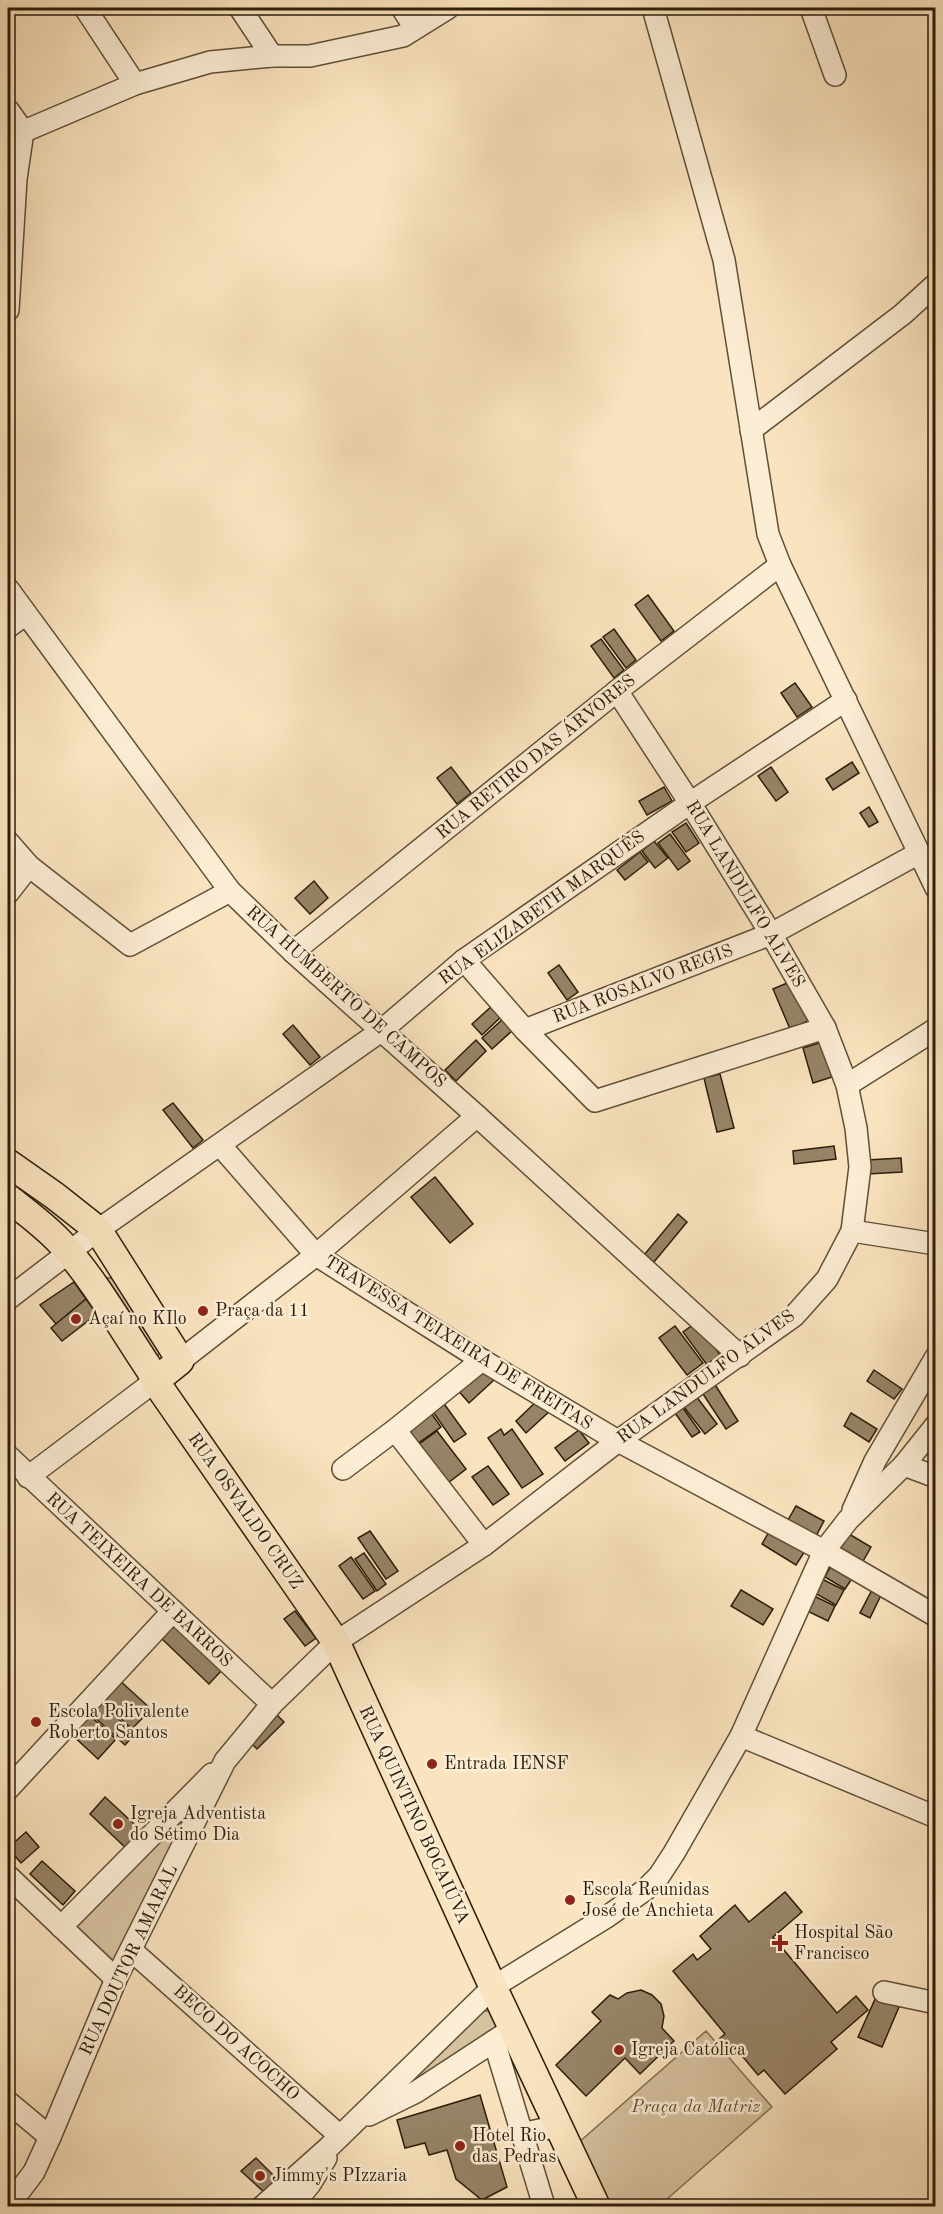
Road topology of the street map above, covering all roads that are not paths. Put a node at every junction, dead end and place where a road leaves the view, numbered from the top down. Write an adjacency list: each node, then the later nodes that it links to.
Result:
1 (86, 8): 10 (street)
2 (240, 8): 8 (street)
3 (402, 8): 7 (street)
4 (448, 8): 7 (street)
5 (653, 8): 15 (street)
6 (811, 8): 9 (street)
7 (415, 28): 8 (street)
8 (272, 56): 10 (street)
9 (834, 75)
10 (135, 84): 12 (street)
11 (8, 110): 12 (street)
12 (15, 134): 14 (street)
13 (936, 284): 15 (street)
14 (8, 310)
15 (751, 429): 16 (street)
16 (780, 566): 20 (street, RUA RETIRO DAS ÁRVORES); 21 (street)
17 (8, 589): 18 (street, RUA HUMBERTO DE CAMPOS)
18 (26, 614): 19 (street); 27 (street, RUA HUMBERTO DE CAMPOS)
19 (8, 627)
20 (617, 691): 22 (street, RUA LANDULFO ALVES); 30 (street, RUA RETIRO DAS ÁRVORES)
21 (846, 700): 22 (street, RUA ELIZABETH MARQUÊS); 24 (street)
22 (690, 803): 29 (street, RUA LANDULFO ALVES); 31 (street, RUA ELIZABETH MARQUÊS)
23 (8, 842): 25 (street)
24 (919, 853): 26 (street); 29 (street, RUA ROSALVO REGIS)
25 (29, 866): 27 (street); 28 (street)
26 (936, 888)
27 (230, 891): 30 (street, RUA HUMBERTO DE CAMPOS)
28 (8, 893)
29 (771, 934): 32 (street, RUA LANDULFO ALVES); 34 (street, RUA ROSALVO REGIS)
30 (293, 952): 35 (street, RUA HUMBERTO DE CAMPOS)
31 (464, 960): 34 (street); 35 (street, RUA ELIZABETH MARQUÊS)
32 (825, 1028): 34 (street); 36 (street, RUA LANDULFO ALVES)
33 (936, 1029): 36 (street)
34 (525, 1030)
35 (381, 1031): 37 (street, RUA HUMBERTO DE CAMPOS); 38 (street, RUA ELIZABETH MARQUÊS)
36 (847, 1085): 42 (street, RUA LANDULFO ALVES)
37 (477, 1116): 45 (street); 50 (street, RUA HUMBERTO DE CAMPOS)
38 (220, 1145): 41 (street, RUA ELIZABETH MARQUÊS); 45 (street, TRAVESSA TEIXEIRA DE FREITAS)
39 (8, 1164): 41 (main road)
40 (8, 1198): 44 (main road, RUA OSVALDO CRUZ)
41 (98, 1230): 44 (street, RUA ELIZABETH MARQUÊS); 46 (main road)
42 (852, 1231): 43 (street); 50 (street, RUA LANDULFO ALVES)
43 (936, 1244)
44 (68, 1253): 47 (main road, RUA OSVALDO CRUZ); 48 (street, RUA ELIZABETH MARQUÊS)
45 (316, 1255): 49 (street); 52 (street, TRAVESSA TEIXEIRA DE FREITAS)
46 (116, 1260): 47 (main road); 49 (main road)
47 (88, 1278): 53 (main road, RUA OSVALDO CRUZ)
48 (8, 1299)
49 (177, 1356): 53 (main road)
50 (740, 1356): 56 (street, RUA LANDULFO ALVES)
51 (936, 1358): 62 (street)
52 (482, 1360): 55 (street); 56 (street, TRAVESSA TEIXEIRA DE FREITAS)
53 (153, 1376): 60 (street); 67 (main road, RUA OSVALDO CRUZ)
54 (936, 1425): 58 (street)
55 (395, 1430): 59 (street); 63 (street)
56 (618, 1441): 63 (street, RUA LANDULFO ALVES); 64 (street, TRAVESSA TEIXEIRA DE FREITAS)
57 (8, 1456): 60 (street, RUA TEIXEIRA DE BARROS)
58 (904, 1465): 61 (street); 62 (street)
59 (342, 1469)
60 (28, 1476): 65 (street, RUA TEIXEIRA DE BARROS)
61 (936, 1477)
62 (848, 1520): 64 (street)
63 (484, 1545): 67 (street, RUA LANDULFO ALVES)
64 (824, 1551): 66 (street, TRAVESSA TEIXEIRA DE FREITAS); 69 (street)
65 (172, 1611): 68 (street, RUA TEIXEIRA DE BARROS); 71 (street)
66 (936, 1616)
67 (336, 1642): 68 (street, RUA DOUTOR AMARAL); 77 (main road, RUA QUINTINO BOCAIÚVA)
68 (272, 1704): 70 (street, RUA DOUTOR AMARAL)
69 (741, 1736): 72 (street); 77 (street)
70 (225, 1761): 74 (street); 75 (street, RUA DOUTOR AMARAL)
71 (8, 1789)
72 (936, 1816)
73 (8, 1876): 74 (street)
74 (61, 1927): 76 (street)
75 (131, 1950): 76 (street, RUA DOUTOR AMARAL); 84 (street, BECO DO ACOCHO)
76 (116, 1979): 85 (street, RUA DOUTOR AMARAL)
77 (493, 1988): 80 (main road, RUA QUINTINO BOCAIÚVA); 84 (street)
78 (884, 1992): 79 (street)
79 (936, 2003)
80 (504, 2035): 82 (main road, RUA QUINTINO BOCAIÚVA); 83 (street); 84 (street)
81 (8, 2102): 85 (street)
82 (558, 2126): 83 (street); 90 (main road, RUA QUINTINO BOCAIÚVA)
83 (521, 2134): 89 (street)
84 (341, 2135): 87 (street); 88 (street)
85 (50, 2137): 86 (street, RUA DOUTOR AMARAL)
86 (8, 2206)
87 (263, 2206)
88 (292, 2206)
89 (544, 2206)
90 (596, 2206)

